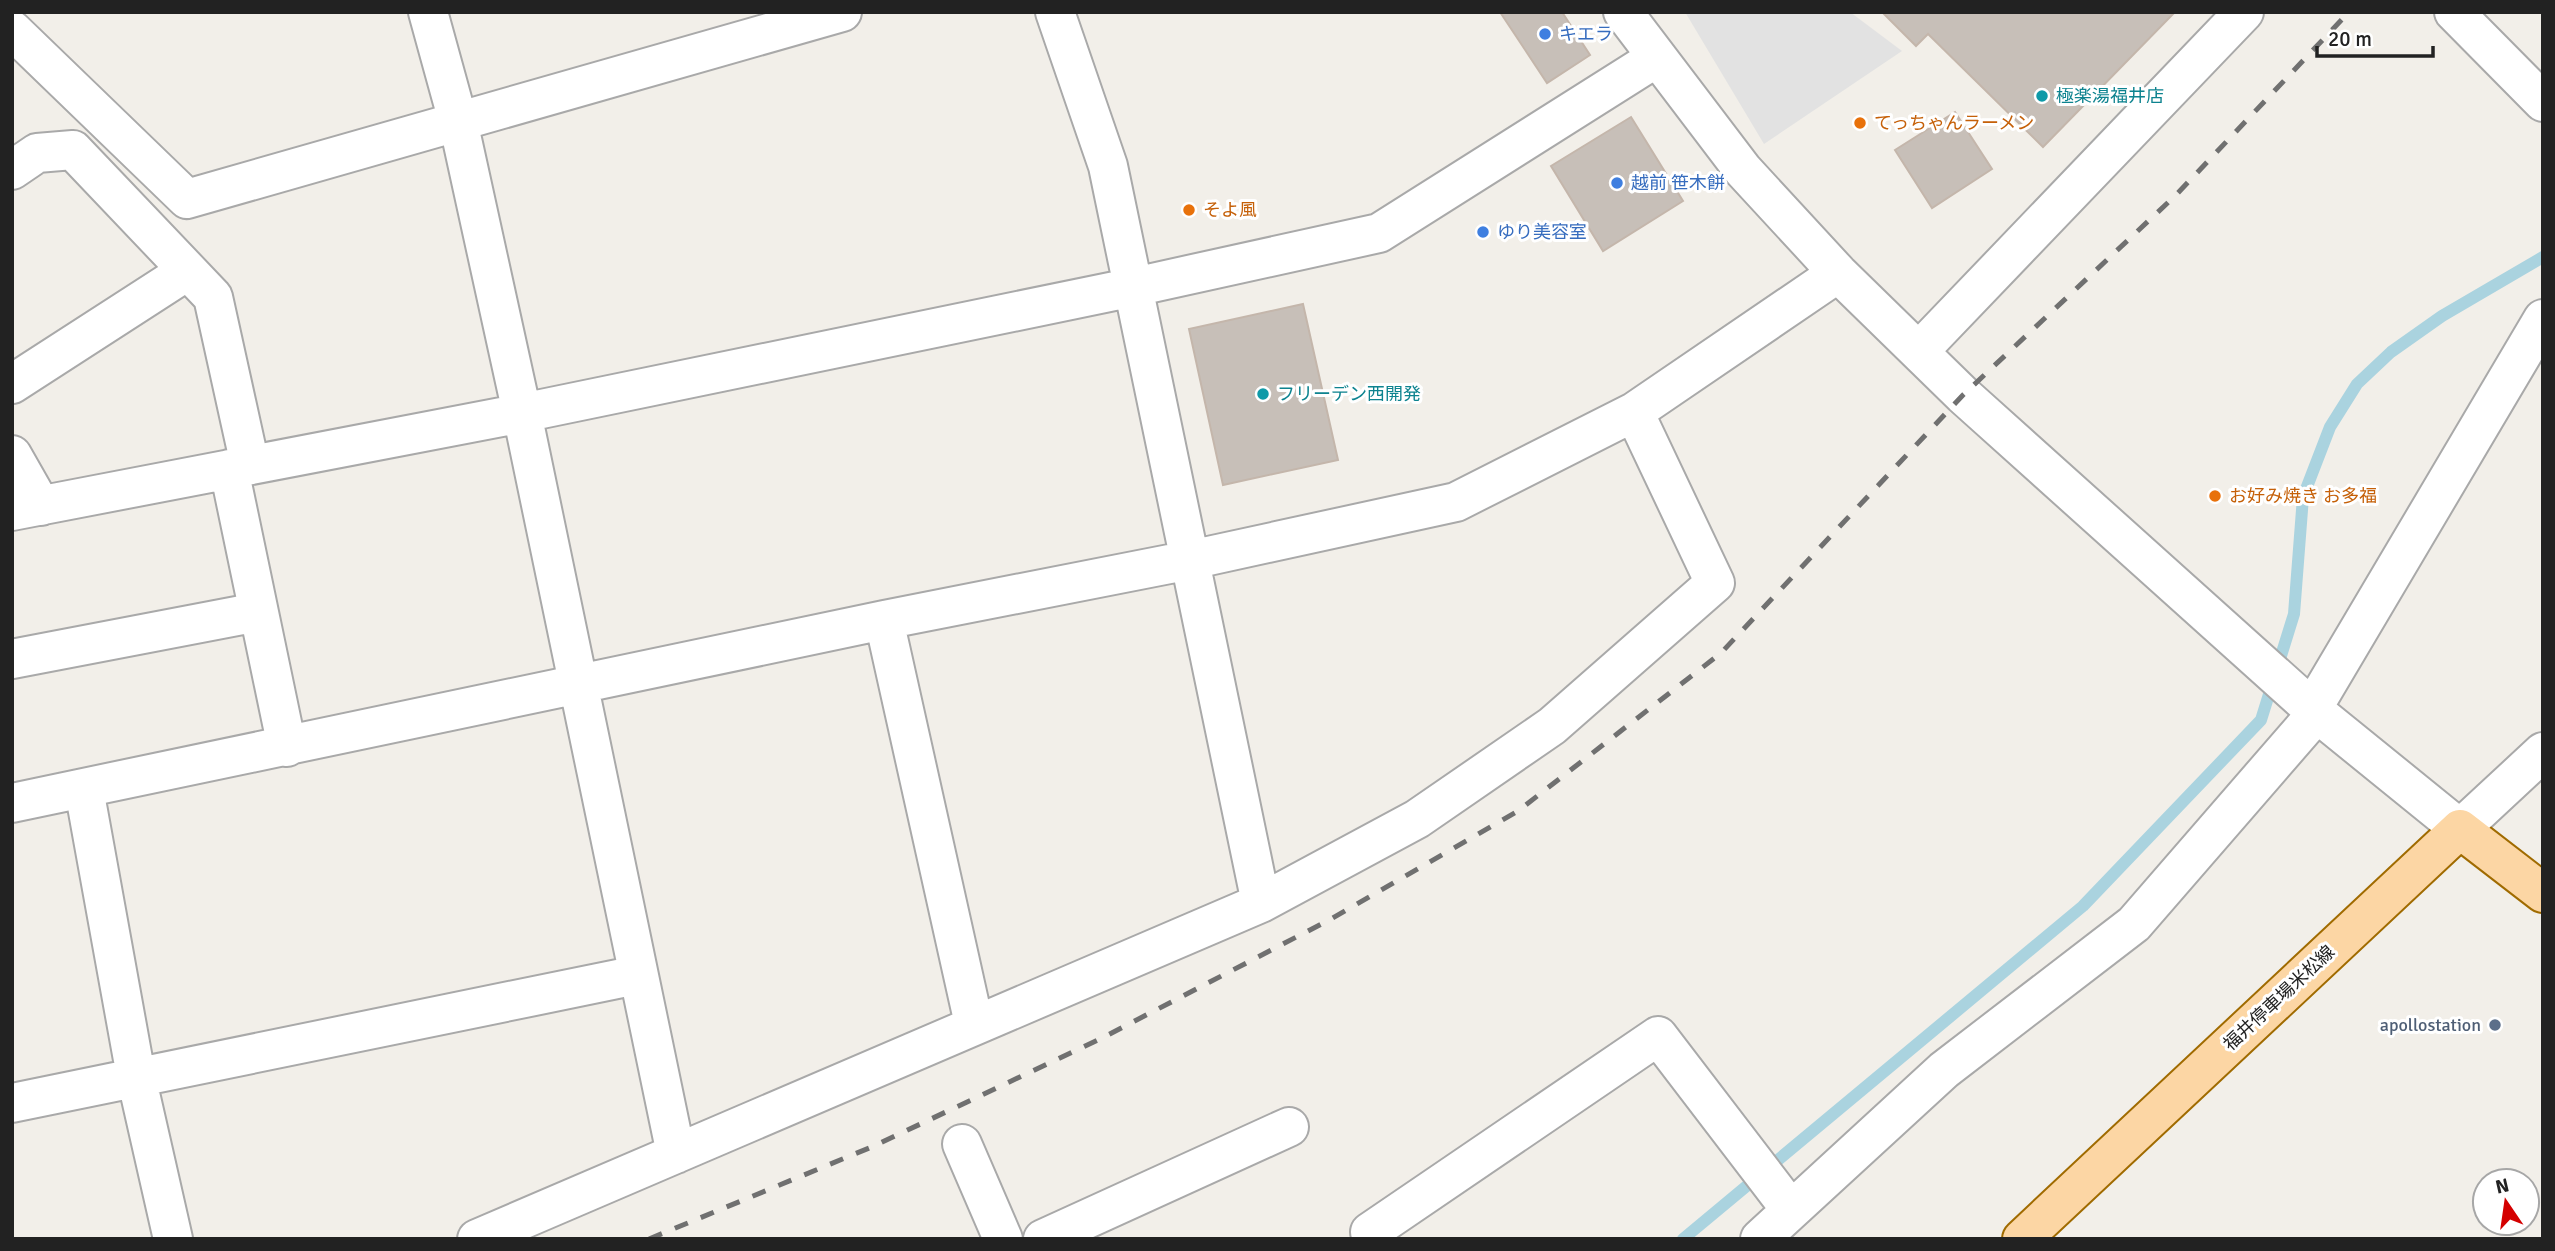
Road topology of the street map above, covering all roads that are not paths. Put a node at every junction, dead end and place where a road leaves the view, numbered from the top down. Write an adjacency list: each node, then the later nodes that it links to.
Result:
1 (428, 12): 10 (street)
2 (842, 12): 10 (street)
3 (1055, 12): 14 (street)
4 (1623, 12): 8 (street)
5 (2244, 12): 16 (street)
6 (2454, 12): 9 (street)
7 (12, 30): 10 (street)
8 (1656, 58): 13 (street); 14 (street)
9 (2543, 102)
10 (458, 121): 18 (street)
11 (12, 170): 12 (street)
12 (187, 271): 17 (street); 21 (street)
13 (1838, 273): 16 (street); 19 (street)
14 (1134, 287): 18 (street); 23 (street)
15 (2543, 319): 28 (street)
16 (1920, 350): 28 (street)
17 (12, 384)
18 (522, 412): 21 (street); 27 (street)
19 (1634, 412): 23 (street); 35 (street)
20 (12, 455): 22 (street)
21 (239, 467): 22 (street); 24 (street)
22 (27, 509)
23 (1190, 560): 25 (street); 35 (street)
24 (258, 612): 26 (street); 29 (street)
25 (884, 620): 27 (street); 37 (street)
26 (12, 659)
27 (579, 685): 29 (street); 36 (street)
28 (2314, 711): 33 (street); 43 (street)
29 (286, 747): 31 (street)
30 (2543, 752): 33 (street)
31 (84, 789): 32 (street); 38 (street)
32 (12, 803)
33 (2460, 829): 34 (main road); 50 (main road, 福井停車場米松線)
34 (2543, 893)
35 (1261, 903): 37 (street)
36 (637, 975): 38 (street); 42 (street)
37 (974, 1024): 42 (street)
38 (136, 1076): 39 (street); 44 (street)
39 (12, 1103)
40 (1289, 1127): 47 (street)
41 (962, 1144): 46 (street)
42 (676, 1154): 45 (street)
43 (1791, 1210): 48 (street); 49 (street)
44 (173, 1239)
45 (477, 1239)
46 (1003, 1239)
47 (1043, 1239)
48 (1373, 1239)
49 (1760, 1239)
50 (2022, 1239)

